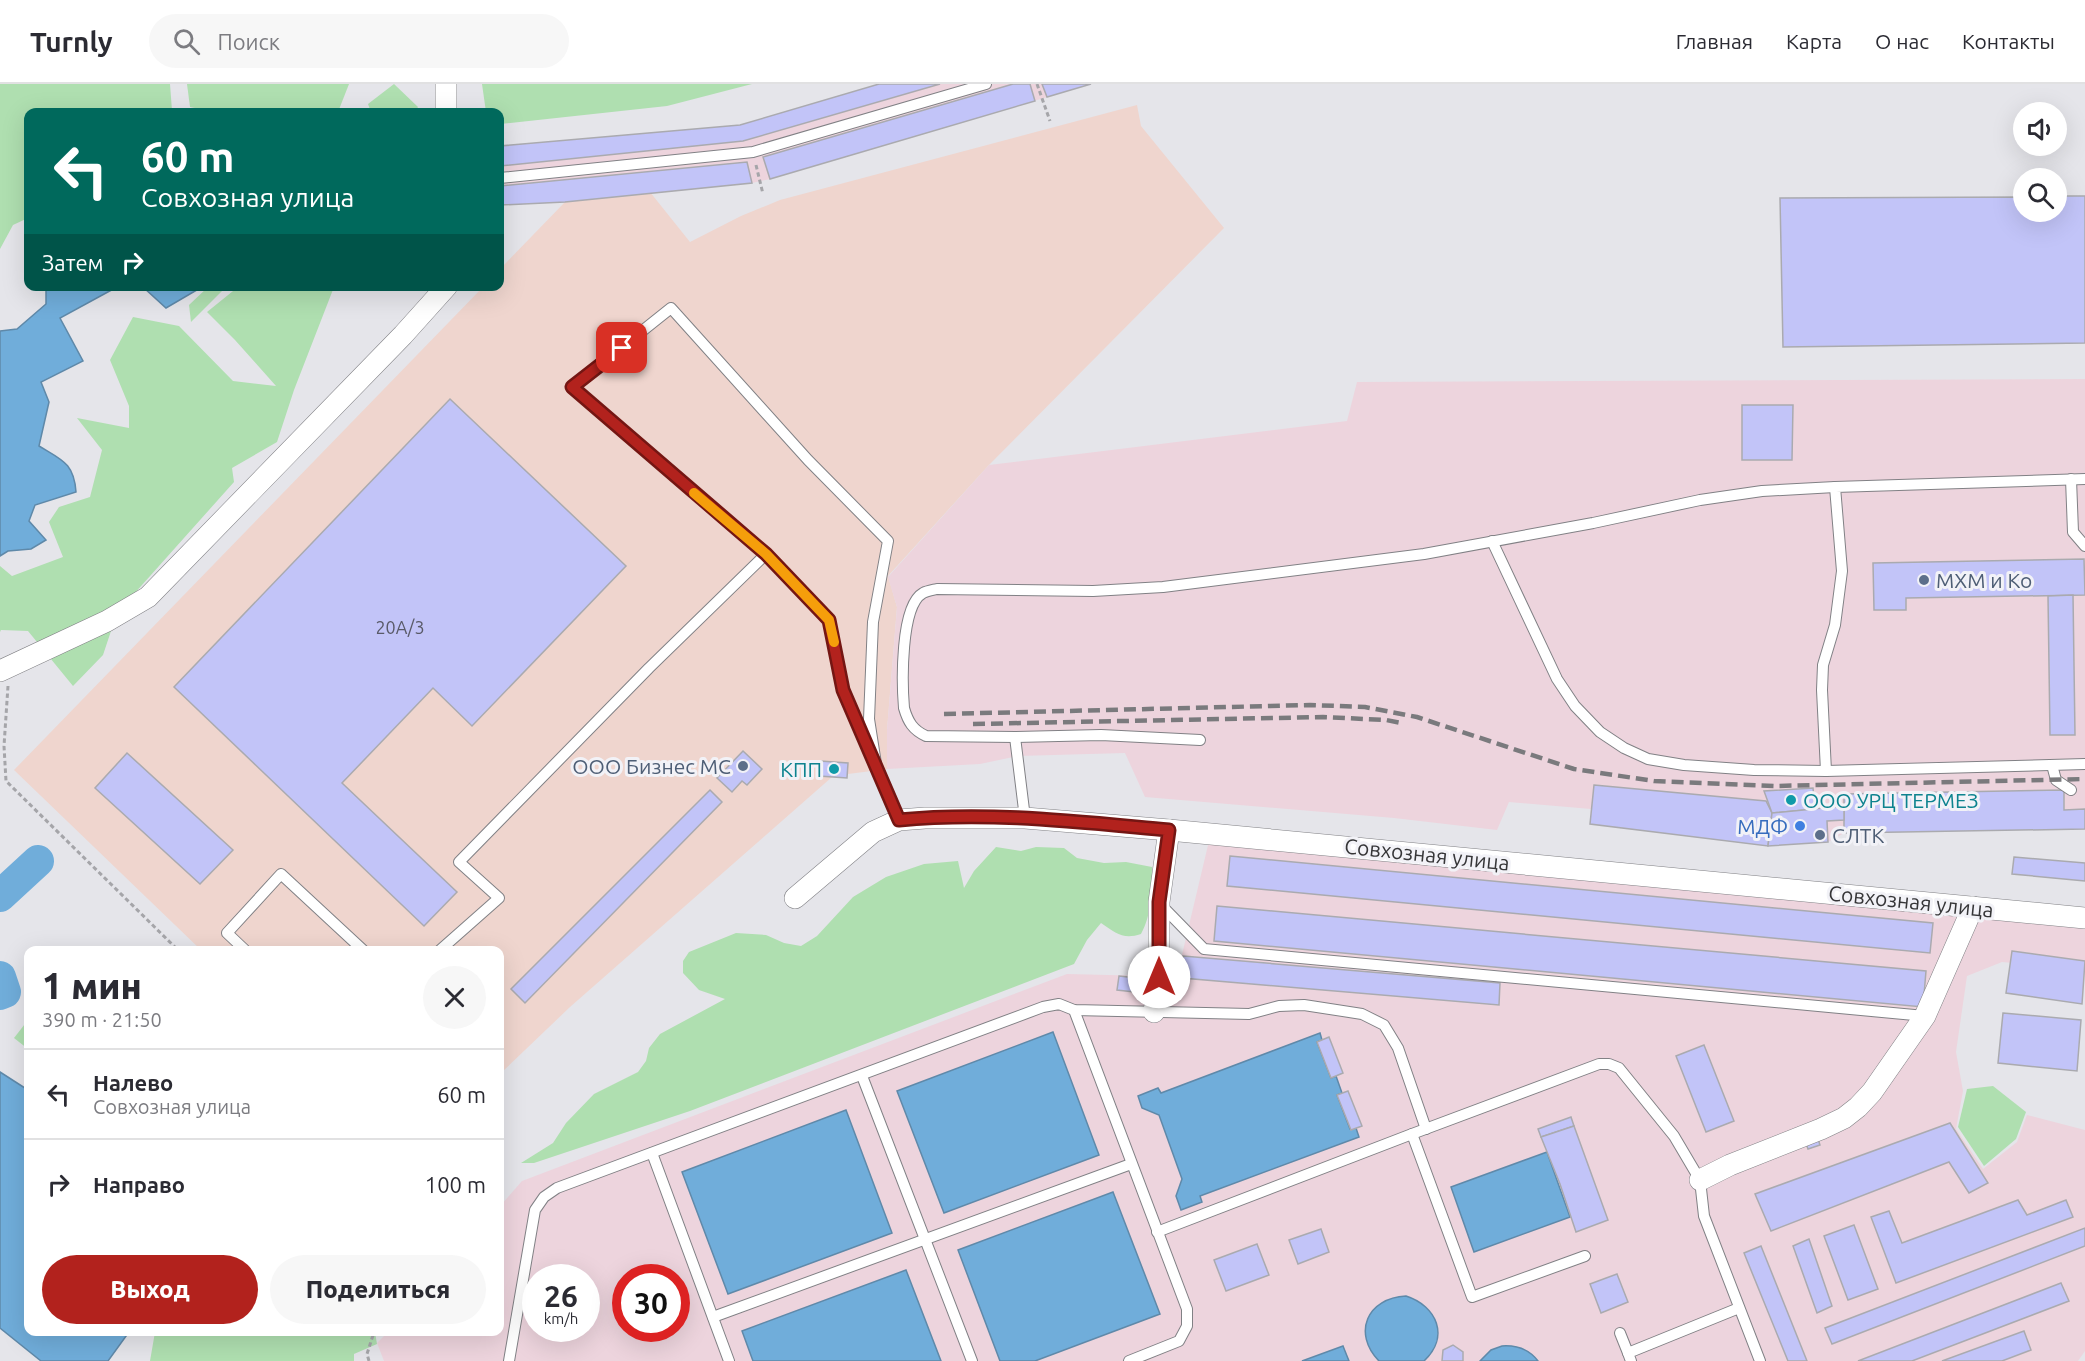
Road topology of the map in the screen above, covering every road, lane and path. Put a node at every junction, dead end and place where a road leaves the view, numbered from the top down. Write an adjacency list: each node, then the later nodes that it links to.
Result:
1 (446, 84): 4 (street)
2 (986, 84): 6 (lane)
3 (1037, 84): 5 (path)
4 (446, 108)
5 (1050, 121)
6 (753, 152): 7 (lane); 8 (path)
7 (504, 178)
8 (763, 194)
9 (443, 291): 16 (street)
10 (2071, 479): 11 (lane); 12 (lane); 14 (lane)
11 (2085, 479)
12 (1836, 487): 13 (lane); 23 (lane)
13 (1492, 541): 17 (lane); 23 (lane)
14 (2085, 546)
15 (766, 554): 22 (lane); 22 (lane); 35 (lane)
16 (5, 668): 19 (path)
17 (1016, 737): 18 (lane); 25 (lane)
18 (1200, 740)
19 (2, 746): 32 (path)
20 (2085, 764): 21 (lane)
21 (2052, 765): 23 (lane); 24 (lane)
22 (877, 770): 26 (lane)
23 (1826, 771)
24 (2071, 790)
25 (1025, 818): 26 (street, Совхозная улица); 27 (street, Совхозная улица)
26 (899, 820): 28 (street, Совхозная улица)
27 (1169, 830): 29 (street); 30 (street, Совхозная улица)
28 (795, 898)
29 (1159, 902): 37 (street); 38 (lane)
30 (1972, 907): 31 (street, Совхозная улица); 38 (street)
31 (2085, 918)
32 (174, 946)
33 (241, 946): 34 (lane)
34 (359, 946)
35 (445, 946)
36 (1074, 1010): 37 (lane); 39 (lane); 43 (lane)
37 (1154, 1012): 40 (lane)
38 (1925, 1016): 44 (street)
39 (862, 1076): 42 (lane); 46 (lane)
40 (1426, 1129): 41 (lane); 44 (lane)
41 (1412, 1134): 45 (lane); 47 (lane)
42 (652, 1153): 49 (lane); 54 (lane)
43 (1131, 1164): 45 (lane); 46 (lane)
44 (1700, 1180): 48 (lane)
45 (1157, 1232): 57 (lane)
46 (925, 1239): 49 (lane); 56 (lane)
47 (1585, 1256)
48 (1739, 1308): 52 (lane); 58 (lane)
49 (713, 1317): 55 (lane)
50 (1620, 1333): 52 (lane)
51 (373, 1336): 53 (path)
52 (1629, 1357)
53 (369, 1361)
54 (509, 1361)
55 (729, 1361)
56 (972, 1361)
57 (1129, 1361)
58 (1760, 1361)

